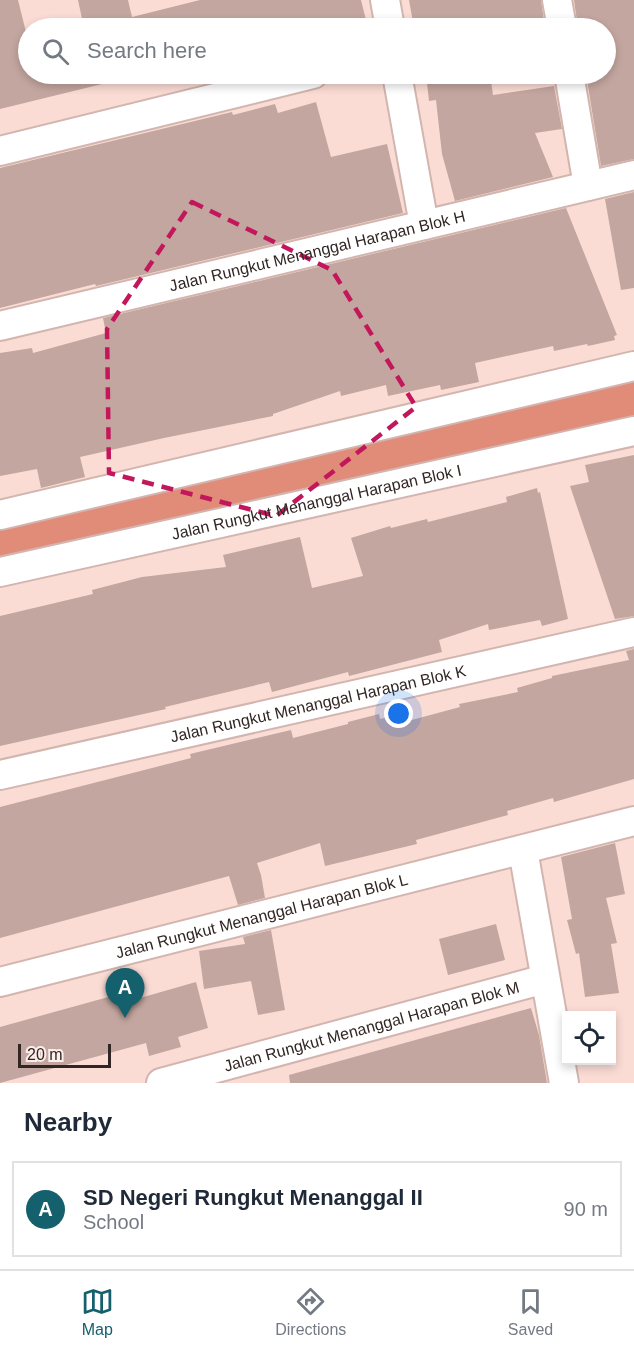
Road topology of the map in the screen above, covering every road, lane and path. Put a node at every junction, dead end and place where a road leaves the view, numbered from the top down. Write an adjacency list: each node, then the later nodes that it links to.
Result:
1 (385, 0): 3 (street)
2 (557, 0): 4 (street)
3 (388, 18)
4 (560, 18)
5 (272, 84): 8 (street)
6 (400, 84): 11 (street)
7 (571, 84): 10 (street)
8 (0, 151)
9 (634, 175): 10 (street, Jalan Rungkut Menanggal Harapan Blok H)
10 (588, 186): 11 (street, Jalan Rungkut Menanggal Harapan Blok H)
11 (424, 225): 12 (street, Jalan Rungkut Menanggal Harapan Blok H)
12 (0, 326)
13 (634, 366): 15 (street)
14 (634, 431): 16 (street, Jalan Rungkut Menanggal Harapan Blok I)
15 (0, 515)
16 (0, 572)
17 (634, 632): 18 (street, Jalan Rungkut Menanggal Harapan Blok K)
18 (0, 775)
19 (634, 821): 20 (street, Jalan Rungkut Menanggal Harapan Blok L)
20 (523, 850): 21 (street); 22 (street, Jalan Rungkut Menanggal Harapan Blok L)
21 (545, 979): 23 (street, Jalan Rungkut Menanggal Harapan Blok M); 24 (street)
22 (0, 982)
23 (161, 1083)
24 (564, 1083)

